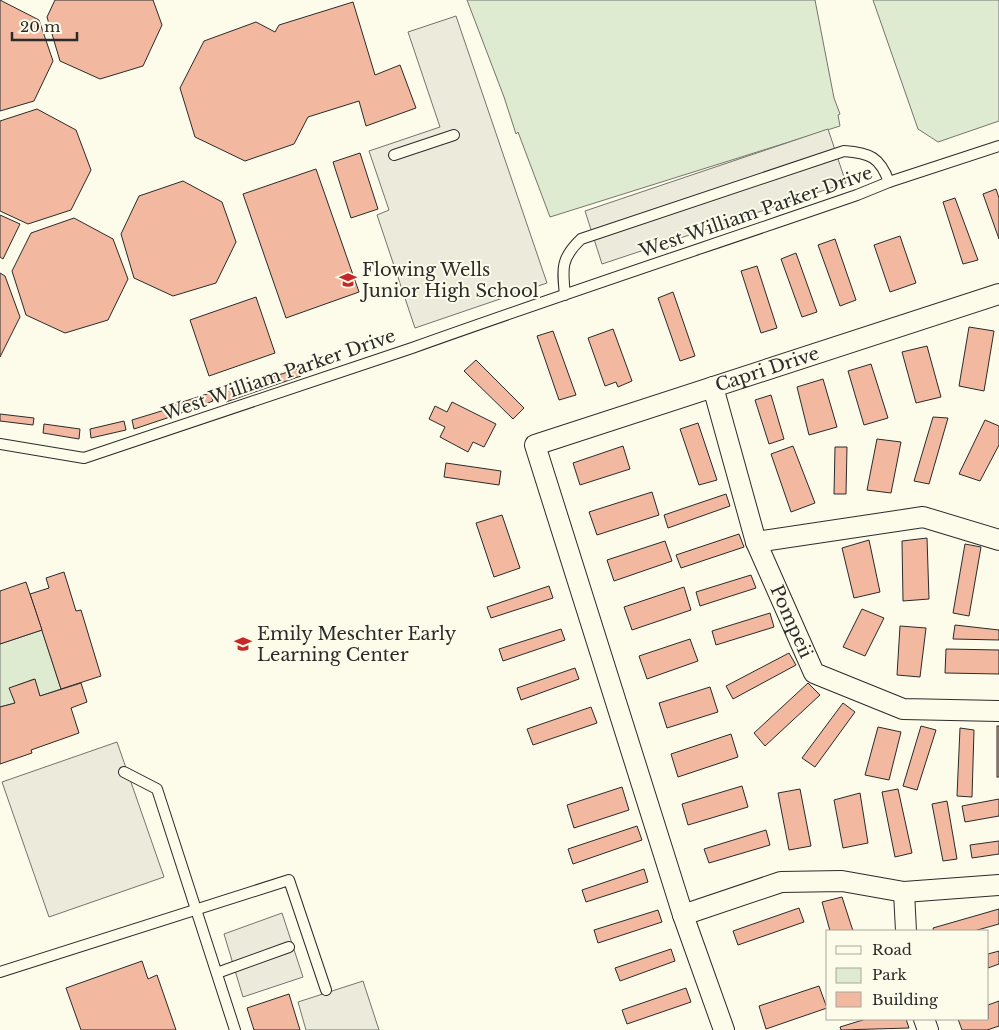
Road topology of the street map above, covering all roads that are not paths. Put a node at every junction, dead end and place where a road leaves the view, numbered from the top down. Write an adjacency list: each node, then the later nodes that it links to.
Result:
1 (454, 135): 3 (lane)
2 (999, 146): 4 (lane)
3 (394, 155)
4 (890, 182): 6 (lane, West William Parker Drive); 6 (lane, West William Parker Drive)
5 (999, 294): 7 (street, Capri Drive)
6 (565, 295): 8 (lane, West William Parker Drive)
7 (713, 387): 10 (street, Pompeii); 16 (street, Capri Drive)
8 (0, 444)
9 (999, 540): 10 (street)
10 (756, 542): 11 (street, Pompeii)
11 (999, 711)
12 (124, 772): 15 (lane)
13 (999, 885): 14 (street)
14 (904, 892): 16 (street); 17 (street)
15 (196, 909): 19 (lane); 20 (lane); 21 (lane)
16 (683, 916): 23 (street)
17 (906, 930)
18 (289, 947): 20 (lane)
19 (0, 972)
20 (217, 973): 22 (lane)
21 (326, 990)
22 (236, 1030)
23 (724, 1030)

